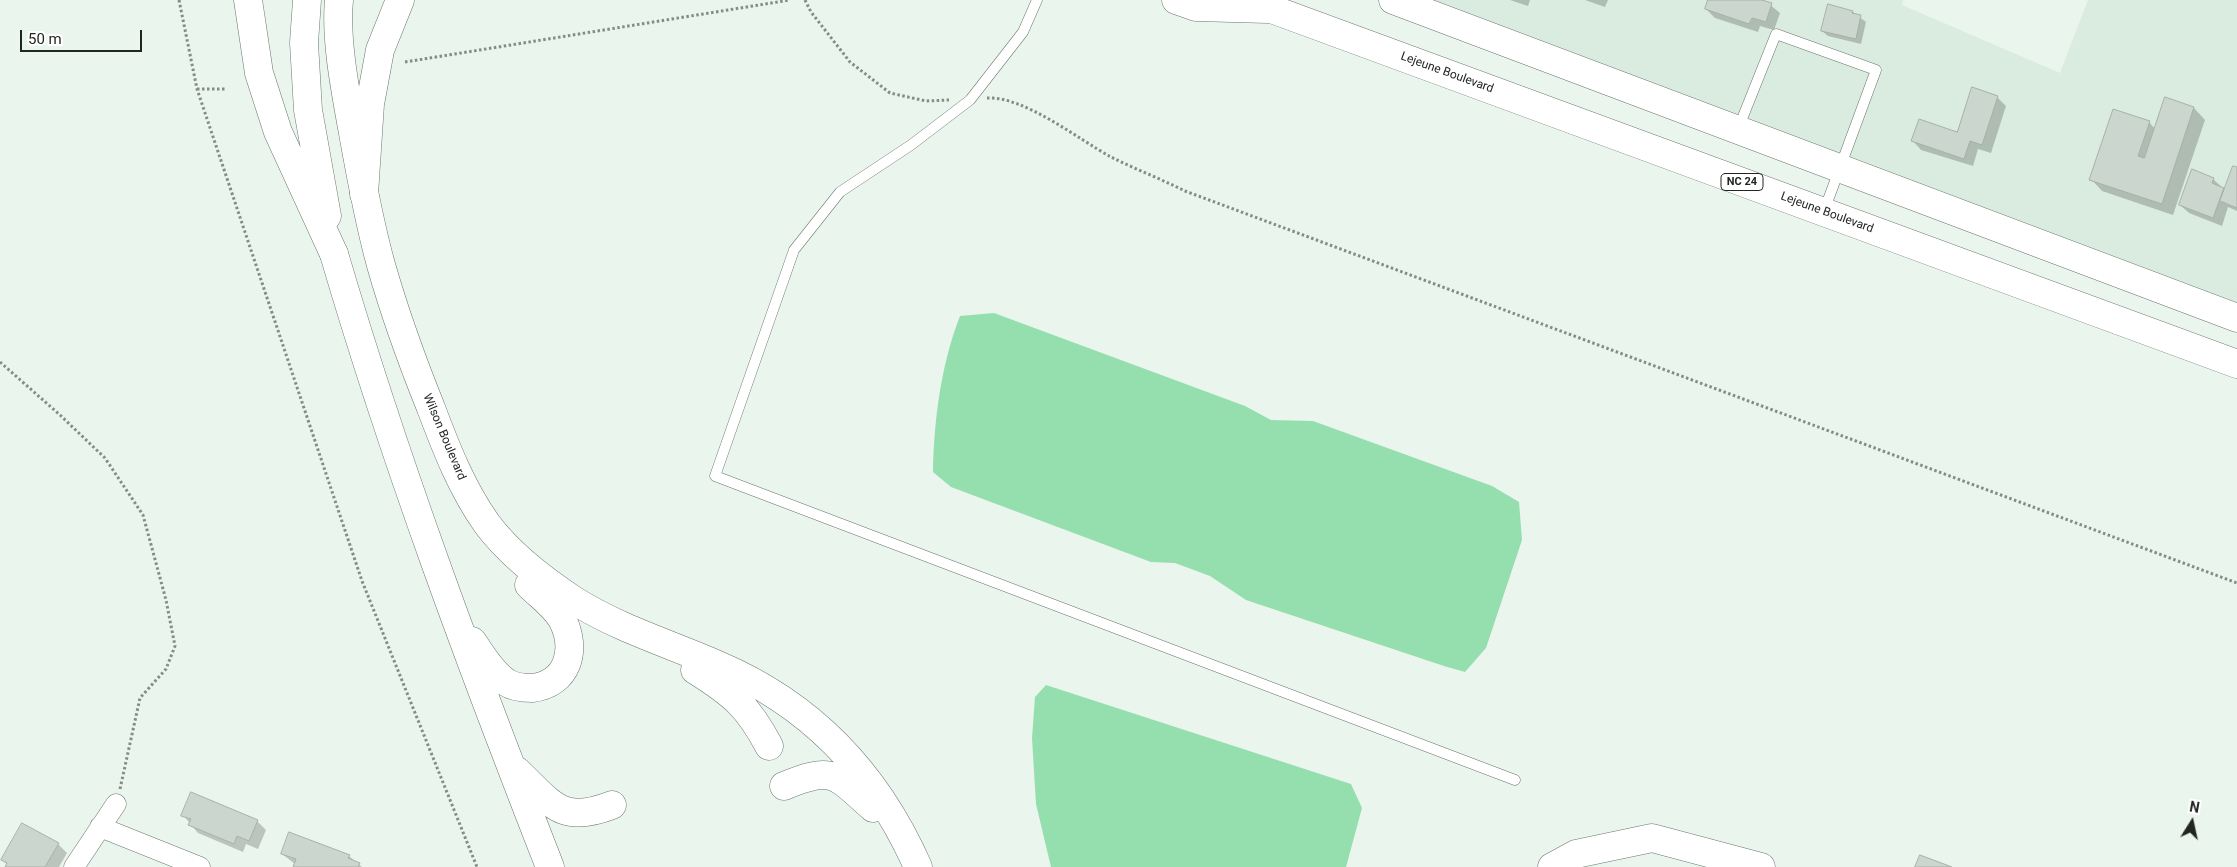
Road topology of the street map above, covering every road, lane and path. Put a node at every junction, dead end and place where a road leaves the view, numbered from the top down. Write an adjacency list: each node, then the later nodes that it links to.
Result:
1 (179, 0): 13 (path)
2 (248, 0): 20 (main road)
3 (307, 0): 20 (main road)
4 (339, 0): 18 (main road, Wilson Boulevard)
5 (400, 0): 18 (main road)
6 (790, 0): 12 (path)
7 (805, 0): 15 (path)
8 (1037, 0): 15 (lane)
9 (1176, 0): 11 (main road, Lejeune Boulevard)
10 (1399, 1): 16 (main road)
11 (1259, 4): 19 (main road, Lejeune Boulevard / NC 24)
12 (405, 62)
13 (197, 89): 14 (path); 38 (path)
14 (225, 89)
15 (970, 100): 25 (path); 30 (lane)
16 (1738, 129): 17 (main road); 17 (lane)
17 (1840, 168): 19 (lane); 21 (main road)
18 (364, 194): 24 (main road, Wilson Boulevard)
19 (1823, 212): 23 (main road, Lejeune Boulevard / NC 24)
20 (334, 254): 26 (main road)
21 (2237, 318)
22 (0, 362): 32 (path)
23 (2237, 364)
24 (488, 525): 26 (main road); 27 (main road, Wilson Boulevard)
25 (2237, 583)
26 (454, 618): 29 (main road)
27 (626, 628): 28 (main road); 35 (main road, Wilson Boulevard)
28 (768, 746)
29 (510, 765): 33 (main road); 39 (main road)
30 (1515, 780)
31 (784, 786): 35 (main road)
32 (116, 804): 34 (street)
33 (612, 805)
34 (100, 827): 36 (street); 37 (street)
35 (903, 834): 40 (main road, Wilson Boulevard)
36 (74, 867)
37 (200, 867)
38 (477, 867)
39 (550, 867)
40 (918, 867)
41 (1552, 867): 42 (main road)
42 (1761, 867)

